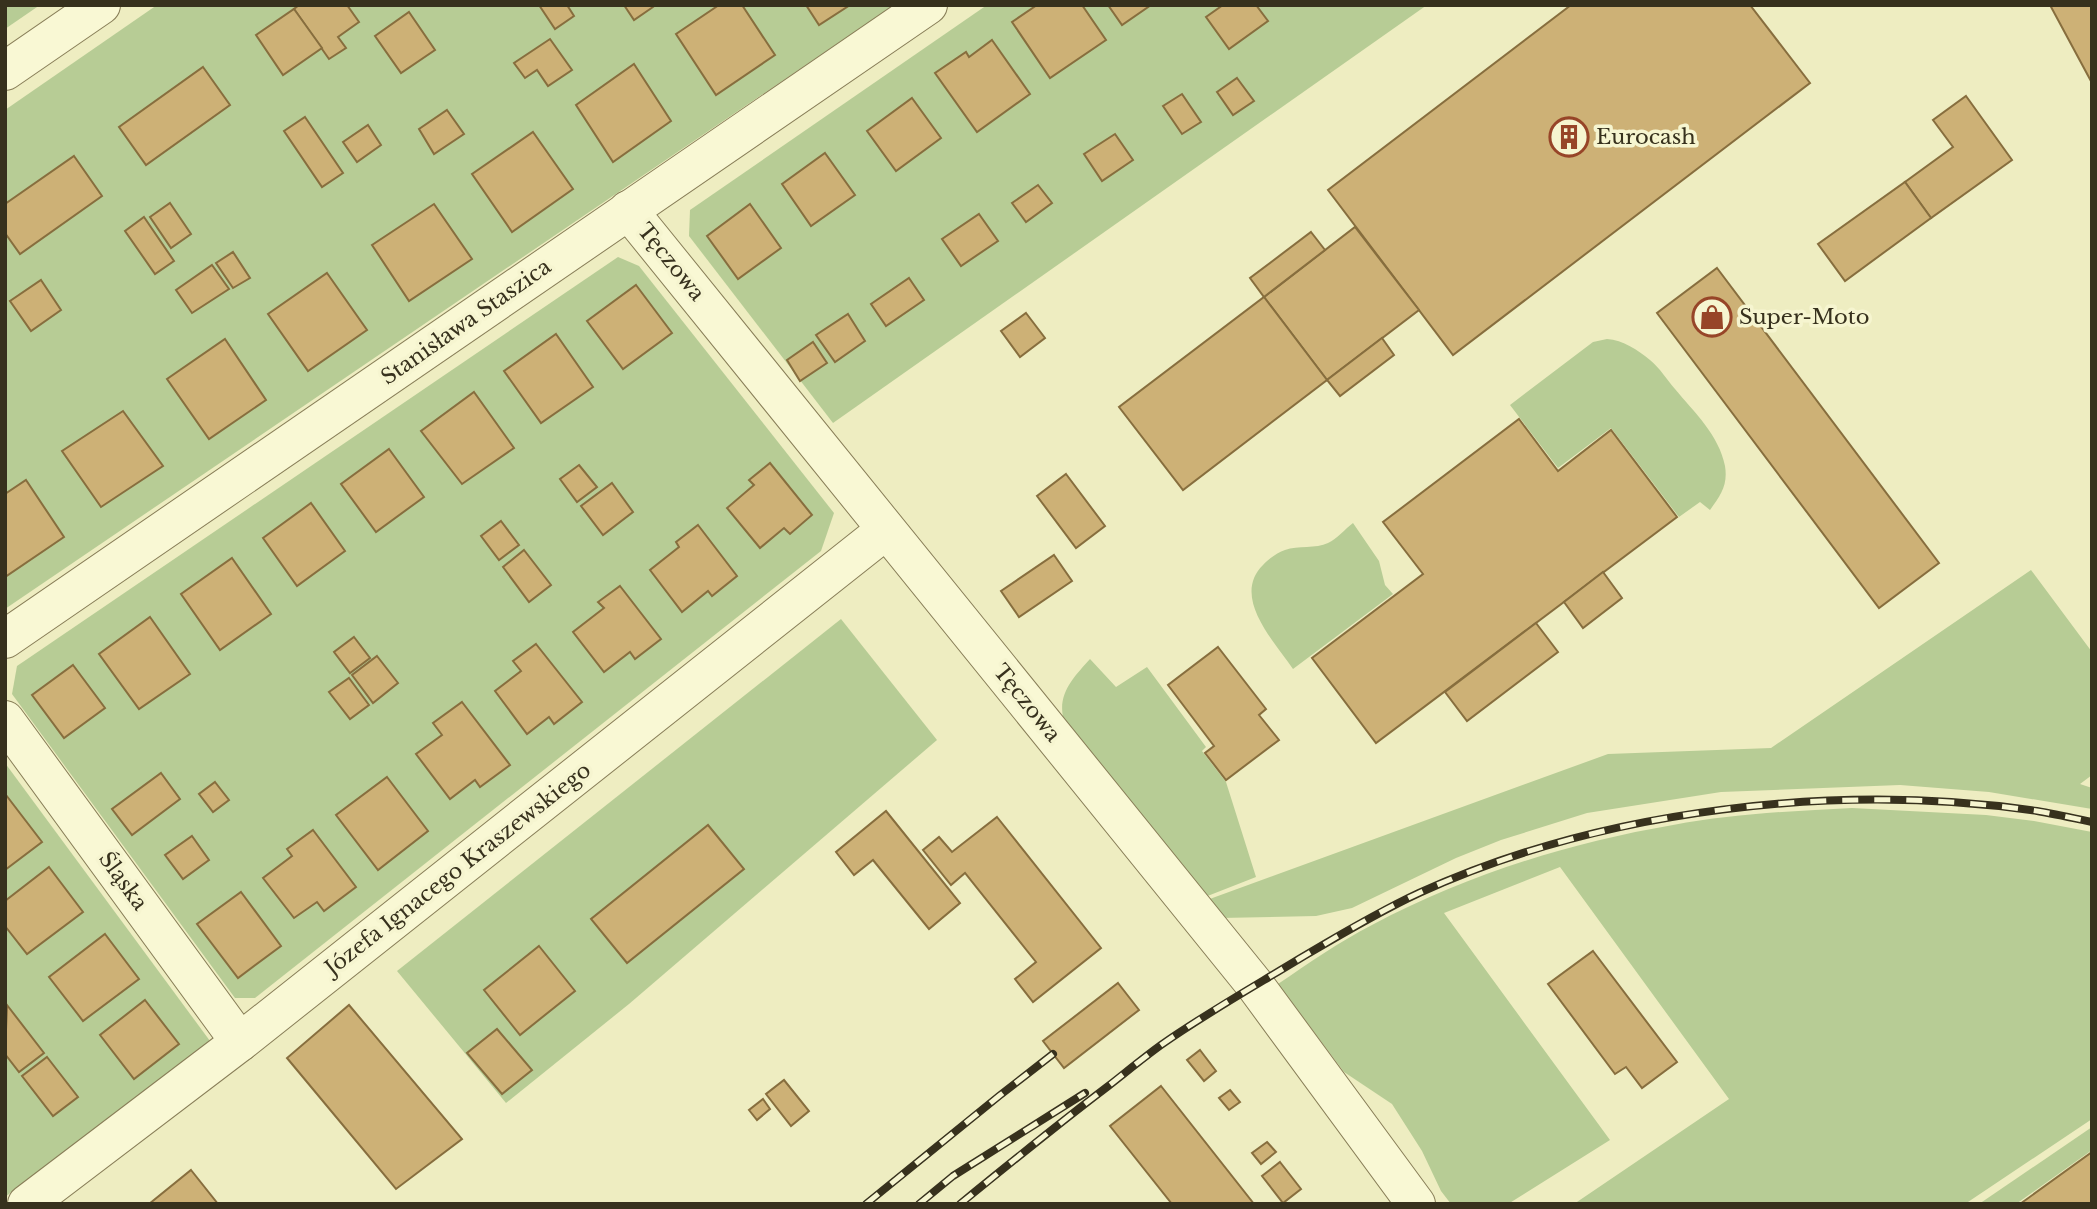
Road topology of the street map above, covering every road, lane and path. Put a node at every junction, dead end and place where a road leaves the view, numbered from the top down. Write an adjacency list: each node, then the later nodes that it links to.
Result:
1 (101, 5): 3 (street)
2 (928, 5): 4 (street, Stanisława Staszica)
3 (5, 71)
4 (628, 210): 5 (street, Tęczowa); 6 (street, Stanisława Staszica)
5 (887, 530): 8 (street, Józefa Ignacego Kraszewskiego); 10 (street, Tęczowa)
6 (5, 639)
7 (5, 720): 8 (street, Śląska)
8 (240, 1042): 9 (street, Józefa Ignacego Kraszewskiego)
9 (27, 1204)
10 (1416, 1204)

